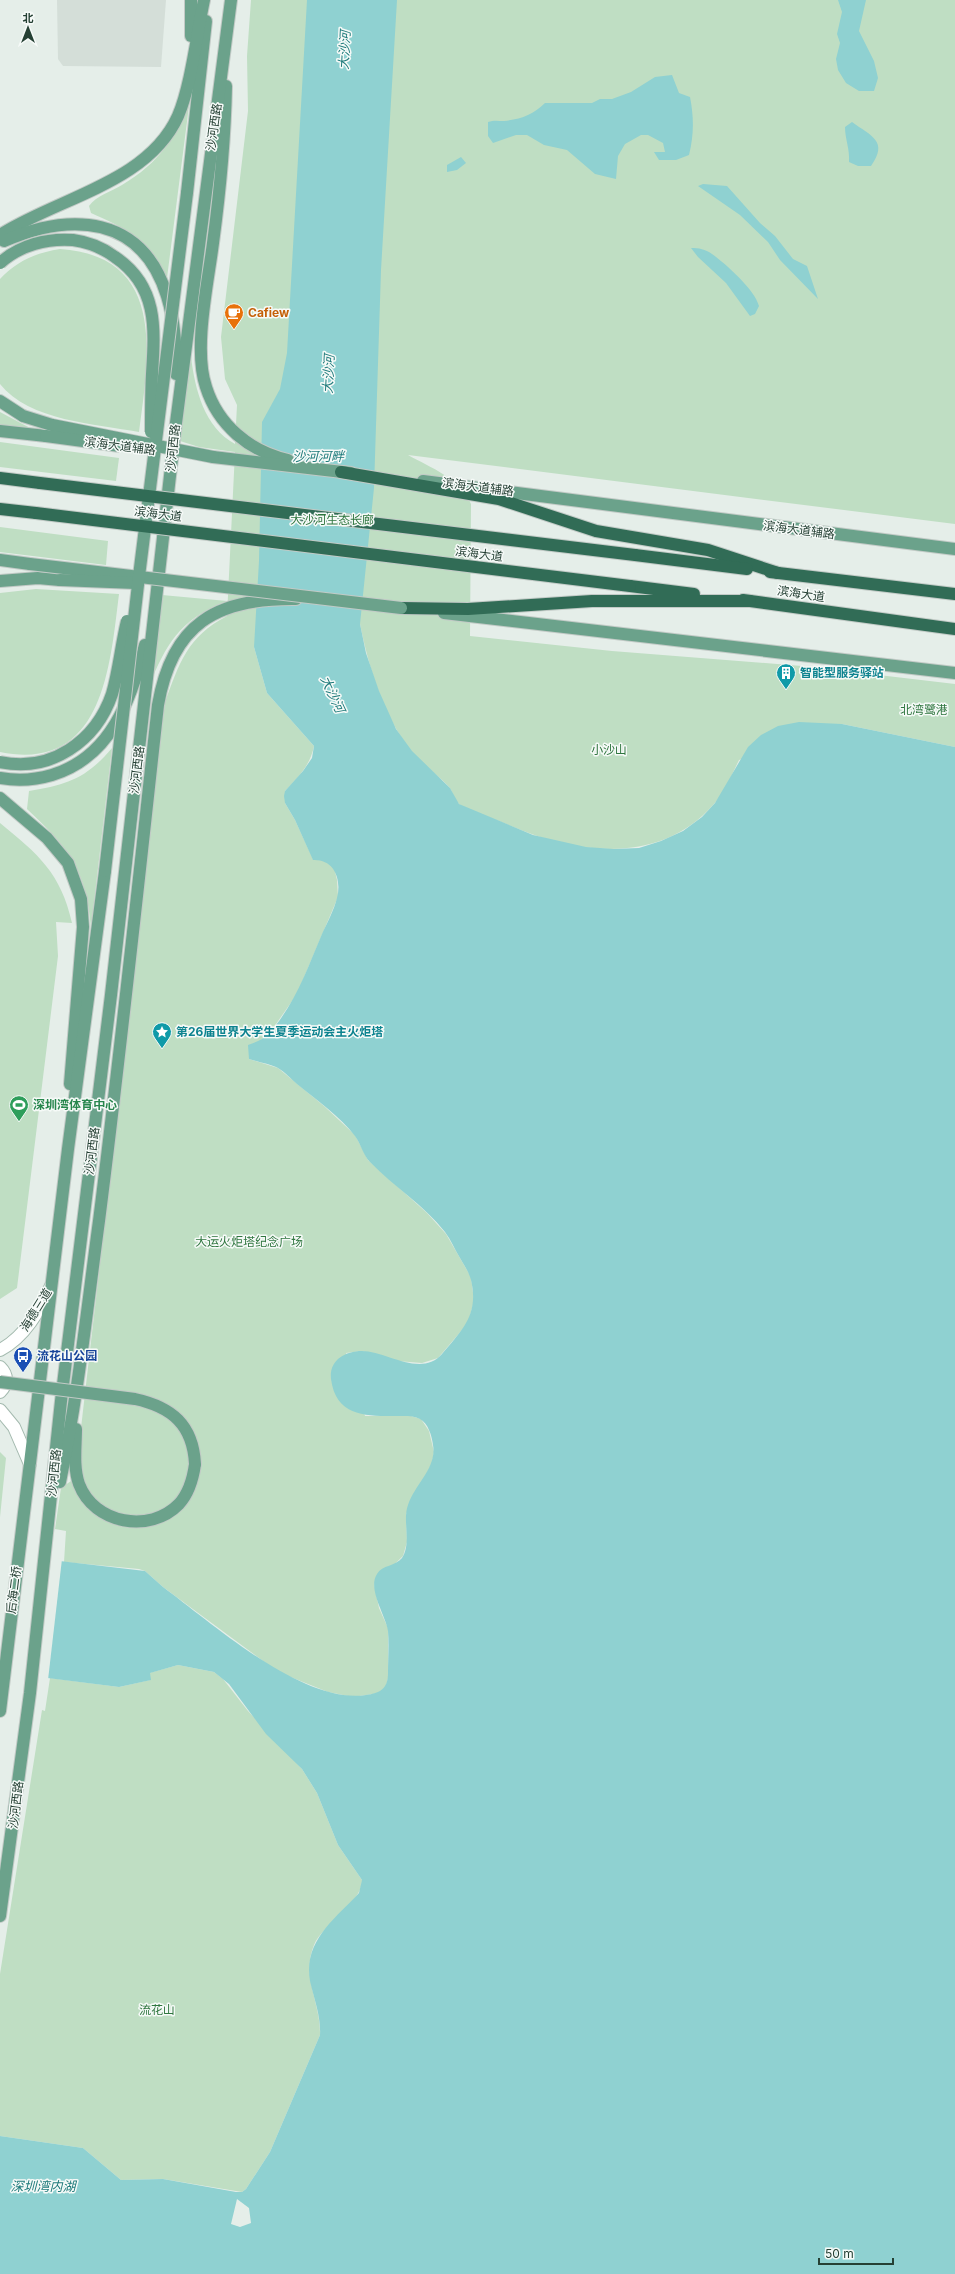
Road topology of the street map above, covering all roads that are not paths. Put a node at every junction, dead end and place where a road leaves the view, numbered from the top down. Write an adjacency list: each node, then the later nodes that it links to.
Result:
1 (192, 0): 6 (main road)
2 (204, 0): 6 (main road)
3 (208, 0): 17 (main road, 沙河西路, bridge)
4 (231, 0): 5 (main road, 沙河西路)
5 (228, 28): 12 (main road, 沙河西路); 15 (main road)
6 (187, 84): 7 (main road)
7 (30, 224): 8 (main road); 9 (main road); 12 (main road)
8 (0, 235)
9 (0, 242)
10 (0, 263): 17 (main road, bridge)
11 (0, 401): 14 (main road, bridge)
12 (176, 423): 25 (main road, 沙河西路)
13 (0, 431): 14 (main road, 滨海大道辅路, bridge)
14 (213, 457): 15 (main road, 滨海大道辅路)
15 (341, 472): 19 (main road, 滨海大道辅路); 21 (highway)
16 (0, 478): 21 (highway, 滨海大道, bridge)
17 (151, 487): 22 (main road, 沙河西路, bridge)
18 (0, 509): 28 (highway, 滨海大道, bridge)
19 (955, 550)
20 (0, 560): 24 (main road, bridge)
21 (778, 573): 26 (highway, 滨海大道)
22 (139, 576): 32 (main road, bridge); 37 (main road, 沙河西路, bridge)
23 (0, 582): 24 (main road, bridge)
24 (189, 583): 27 (main road, bridge)
25 (158, 587): 33 (main road); 35 (main road, 沙河西路)
26 (955, 594)
27 (327, 599): 29 (main road, bridge); 36 (main road, bridge)
28 (750, 601): 29 (highway); 30 (highway, 滨海大道)
29 (401, 608): 31 (main road)
30 (955, 629)
31 (955, 673)
32 (0, 762)
33 (1, 778)
34 (0, 798): 37 (main road)
35 (111, 995): 36 (main road); 47 (main road, 沙河西路)
36 (113, 1110): 43 (main road)
37 (68, 1149): 38 (main road, 沙河西路)
38 (52, 1283): 39 (main road, 海德三道); 45 (main road, 沙河西路)
39 (0, 1350)
40 (0, 1367): 42 (main road)
41 (0, 1382): 43 (main road, bridge)
42 (0, 1392)
43 (76, 1394): 47 (main road)
44 (0, 1410): 45 (main road)
45 (30, 1464): 46 (main road, 沙河西路)
46 (20, 1538): 48 (main road, 后海二桥)
47 (47, 1541): 49 (main road, 沙河西路)
48 (0, 1712)
49 (0, 1916)

